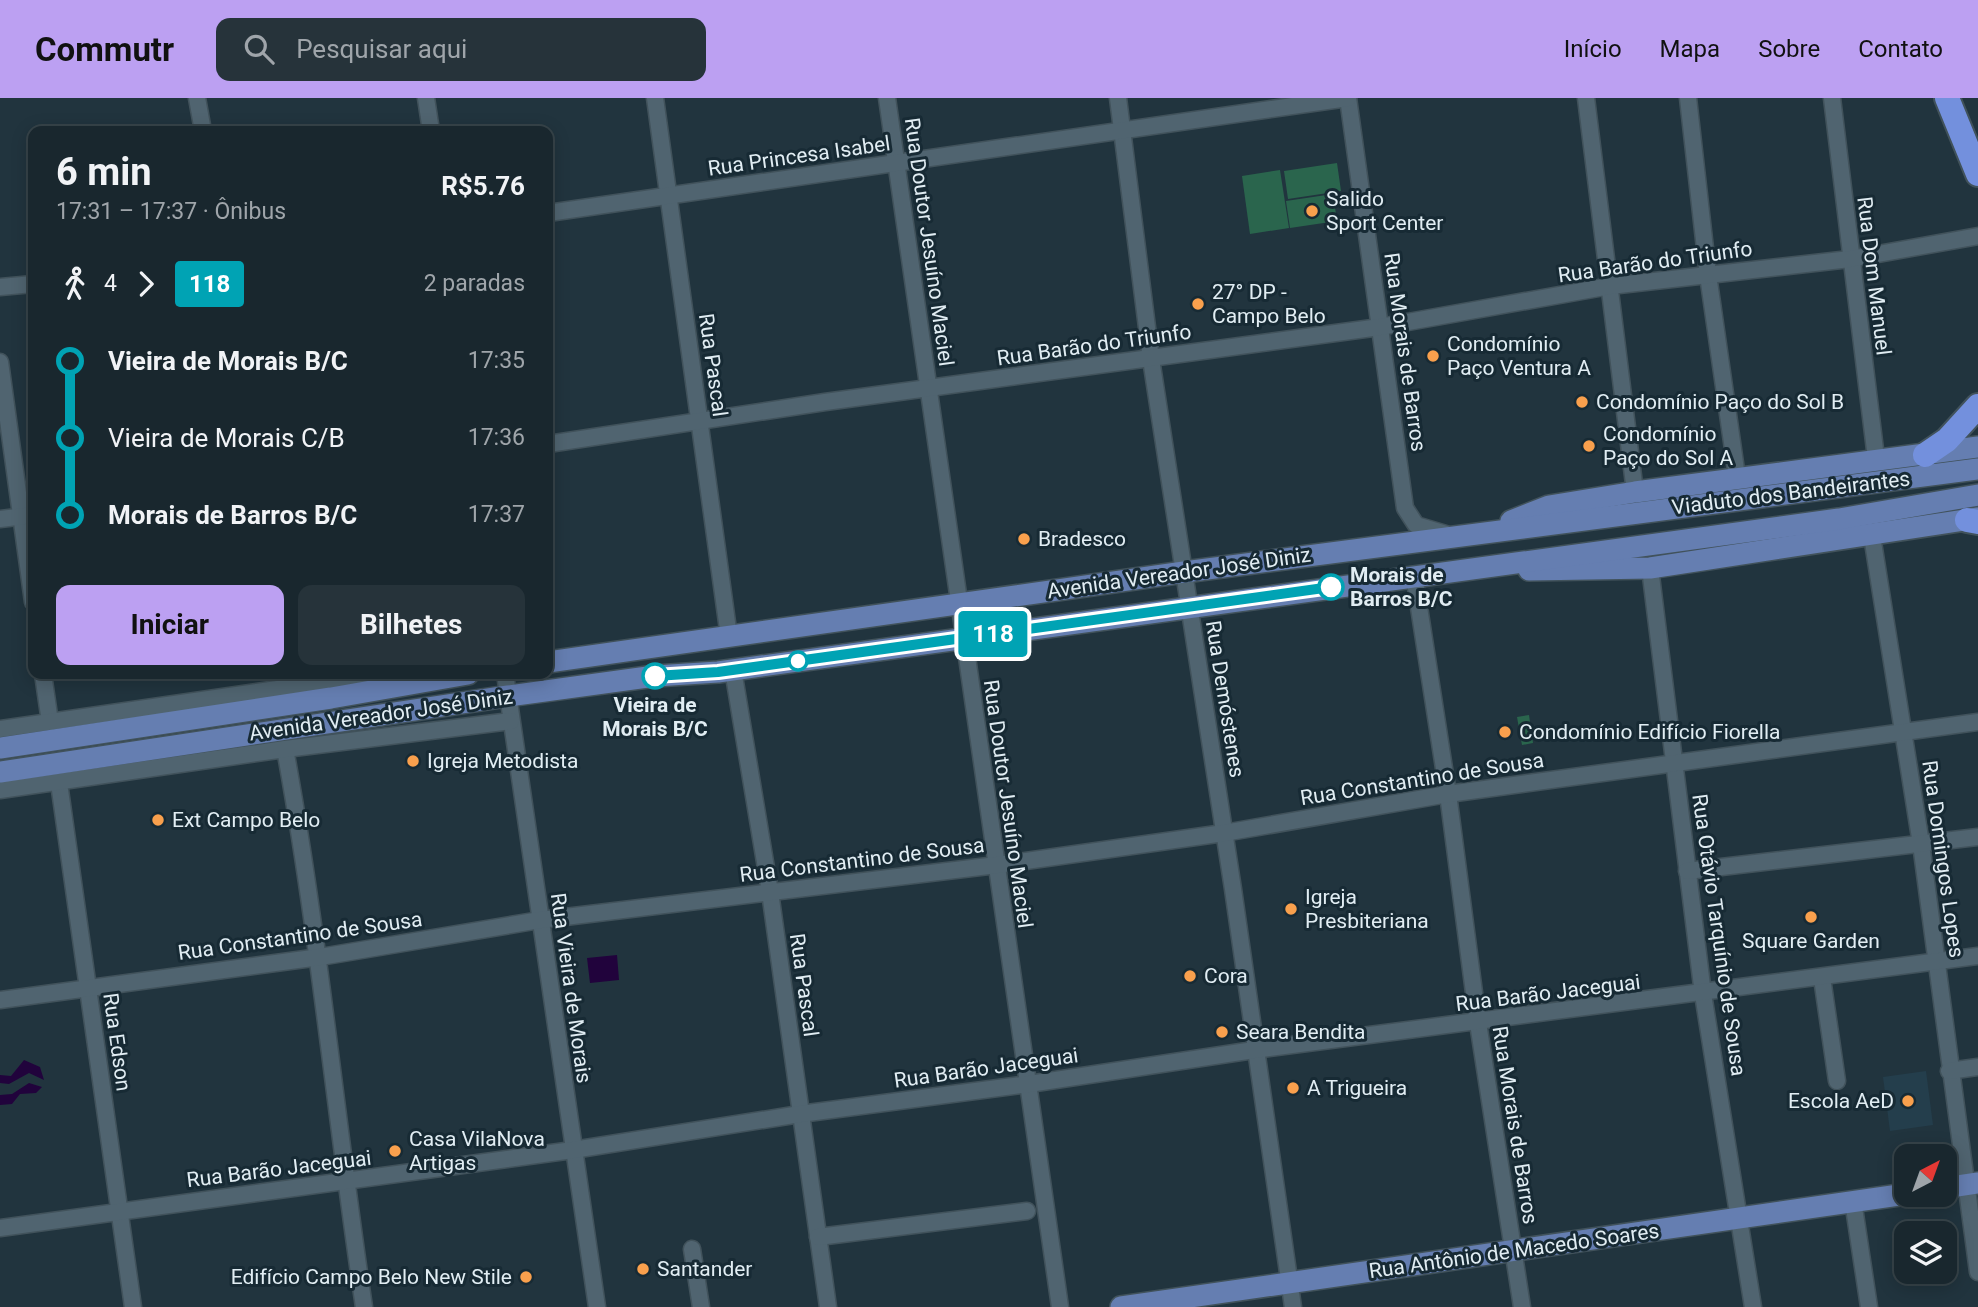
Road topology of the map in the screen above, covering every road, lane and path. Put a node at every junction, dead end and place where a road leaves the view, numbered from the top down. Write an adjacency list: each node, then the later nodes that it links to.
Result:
1 (197, 98): 11 (street)
2 (426, 98): 12 (street)
3 (656, 98): 16 (street, Rua Pascal)
4 (887, 98): 14 (street, Rua Doutor Jesuíno Maciel)
5 (1118, 98): 13 (street, Rua Demóstenes)
6 (1348, 98): 13 (street, Rua Princesa Isabel); 24 (street, Rua Morais de Barros)
7 (1586, 98): 22 (street)
8 (1688, 98): 20 (street)
9 (1832, 98): 19 (street, Rua Dom Manuel)
10 (1947, 98): 15 (highway)
11 (201, 126)
12 (430, 126)
13 (1123, 132): 14 (street, Rua Princesa Isabel); 25 (street, Rua Demóstenes)
14 (896, 163): 16 (street, Rua Princesa Isabel); 27 (street, Rua Doutor Jesuíno Maciel)
15 (1978, 174)
16 (669, 195): 17 (street, Rua Princesa Isabel); 29 (street, Rua Pascal)
17 (553, 212)
18 (1978, 236): 19 (street, Rua Barão do Triunfo)
19 (1850, 259): 20 (street, Rua Barão do Triunfo); 33 (street, Rua Dom Manuel)
20 (1708, 275): 22 (street, Rua Barão do Triunfo); 35 (street)
21 (28, 284): 23 (street)
22 (1610, 286): 24 (street, Rua Barão do Triunfo); 36 (street)
23 (0, 287)
24 (1380, 327): 25 (street, Rua Barão do Triunfo); 42 (street, Rua Morais de Barros)
25 (1151, 359): 27 (street, Rua Barão do Triunfo); 47 (street, Rua Demóstenes)
26 (0, 362): 38 (street)
27 (928, 388): 29 (street, Rua Barão do Triunfo); 49 (street, Rua Doutor Jesuíno Maciel)
28 (1978, 406): 32 (highway)
29 (699, 421): 30 (street, Rua Barão do Triunfo); 51 (street, Rua Pascal)
30 (553, 443)
31 (1978, 447): 32 (main road)
32 (1925, 455): 33 (main road)
33 (1876, 458): 35 (main road)
34 (1978, 469): 39 (main road, Viaduto dos Bandeirantes)
35 (1737, 477): 36 (main road)
36 (1635, 492): 42 (main road)
37 (1978, 495): 44 (main road, Viaduto dos Bandeirantes)
38 (27, 516): 40 (street)
39 (1603, 517): 42 (main road, Avenida Vereador José Diniz)
40 (0, 519)
41 (1974, 520): 43 (main road)
42 (1465, 535): 47 (main road, Avenida Vereador José Diniz)
43 (1872, 536): 46 (main road); 65 (street, Rua Domingos Lopes)
44 (1637, 544): 45 (main road, Avenida Vereador José Diniz)
45 (1499, 564): 46 (main road); 48 (main road, Avenida Vereador José Diniz)
46 (1650, 568): 68 (street, Rua Otávio Tarquínio de Sousa)
47 (1184, 572): 49 (main road, Avenida Vereador José Diniz); 50 (street, Rua Demóstenes)
48 (1414, 575): 50 (main road, Avenida Vereador José Diniz); 72 (street, Rua Morais de Barros)
49 (959, 604): 51 (main road, Avenida Vereador José Diniz); 52 (street, Rua Doutor Jesuíno Maciel)
50 (1189, 607): 52 (main road, Avenida Vereador José Diniz); 73 (street, Rua Demóstenes)
51 (729, 637): 53 (main road, Avenida Vereador José Diniz)
52 (964, 639): 54 (main road, Avenida Vereador José Diniz); 76 (street, Rua Doutor Jesuíno Maciel)
53 (553, 661)
54 (733, 670): 60 (main road, Avenida Vereador José Diniz); 78 (street, Rua Pascal)
55 (44, 679): 62 (street)
56 (308, 679): 59 (street, Avenida Vereador José Diniz)
57 (434, 679): 66 (main road, Avenida Vereador José Diniz)
58 (506, 679): 60 (street, Rua Vieira de Morais)
59 (279, 681): 62 (street, Avenida Vereador José Diniz)
60 (508, 696): 61 (street, Rua Vieira de Morais); 69 (main road, Avenida Vereador José Diniz)
61 (511, 721): 67 (street, Avenida Vereador José Diniz); 79 (street, Rua Vieira de Morais)
62 (50, 722): 64 (street, Avenida Vereador José Diniz)
63 (1978, 722): 65 (street, Rua Constantino de Sousa)
64 (0, 729)
65 (1903, 733): 68 (street, Rua Constantino de Sousa); 75 (street, Rua Domingos Lopes)
66 (0, 748)
67 (285, 749): 70 (street, Avenida Vereador José Diniz); 81 (street)
68 (1675, 762): 72 (street, Rua Constantino de Sousa); 77 (street, Rua Otávio Tarquínio de Sousa)
69 (0, 772)
70 (59, 783): 71 (street, Avenida Vereador José Diniz); 84 (street, Rua Edson)
71 (0, 790)
72 (1448, 794): 73 (street, Rua Constantino de Sousa); 87 (street, Rua Morais de Barros)
73 (1224, 833): 76 (street, Rua Constantino de Sousa); 88 (street, Rua Demóstenes)
74 (1978, 837): 75 (street)
75 (1921, 844): 77 (street); 82 (street, Rua Domingos Lopes)
76 (996, 865): 78 (street, Rua Constantino de Sousa); 92 (street, Rua Doutor Jesuíno Maciel)
77 (1686, 872): 85 (street, Rua Otávio Tarquínio de Sousa)
78 (769, 892): 79 (street, Rua Constantino de Sousa); 93 (street, Rua Pascal)
79 (541, 920): 81 (street, Rua Constantino de Sousa); 94 (street, Rua Vieira de Morais)
80 (1978, 956): 82 (street, Rua Barão Jaceguai)
81 (320, 957): 84 (street, Rua Constantino de Sousa); 95 (street)
82 (1937, 962): 83 (street, Rua Barão Jaceguai); 90 (street, Rua Domingos Lopes)
83 (1822, 978): 85 (street, Rua Barão Jaceguai); 91 (street)
84 (88, 987): 86 (street, Rua Constantino de Sousa); 99 (street, Rua Edson)
85 (1703, 994): 87 (street, Rua Barão Jaceguai); 101 (street, Rua Otávio Tarquínio de Sousa)
86 (0, 1000)
87 (1478, 1023): 88 (street, Rua Barão Jaceguai); 105 (street, Rua Morais de Barros)
88 (1254, 1050): 92 (street, Rua Barão Jaceguai); 107 (street, Rua Demóstenes)
89 (1978, 1067): 90 (street)
90 (1949, 1071): 96 (street, Rua Domingos Lopes)
91 (1837, 1081)
92 (1029, 1084): 93 (street, Rua Barão Jaceguai); 113 (street, Rua Doutor Jesuíno Maciel)
93 (800, 1114): 94 (street, Rua Barão Jaceguai); 103 (street, Rua Pascal)
94 (573, 1150): 95 (street, Rua Barão Jaceguai); 110 (street, Rua Vieira de Morais)
95 (345, 1182): 99 (street, Rua Barão Jaceguai); 109 (street)
96 (1962, 1185): 106 (street, Rua Domingos Lopes)
97 (1894, 1196): 98 (main road, Rua Antônio de Macedo Soares)
98 (1853, 1201): 101 (main road, Rua Antônio de Macedo Soares); 118 (street)
99 (119, 1211): 102 (street, Rua Barão Jaceguai); 108 (street, Rua Edson)
100 (1027, 1211): 103 (street)
101 (1741, 1219): 105 (main road, Rua Antônio de Macedo Soares); 117 (street, Rua Otávio Tarquínio de Sousa)
102 (0, 1228)
103 (818, 1237): 112 (street, Rua Pascal)
104 (692, 1249): 111 (street)
105 (1514, 1251): 107 (main road, Rua Antônio de Macedo Soares); 116 (street, Rua Morais de Barros)
106 (1978, 1272)
107 (1290, 1283): 114 (main road, Rua Antônio de Macedo Soares); 115 (street, Rua Demóstenes)
108 (133, 1307)
109 (364, 1307)
110 (597, 1307)
111 (701, 1307)
112 (828, 1307)
113 (1060, 1307)
114 (1121, 1307)
115 (1293, 1307)
116 (1522, 1307)
117 (1753, 1307)
118 (1869, 1307)

